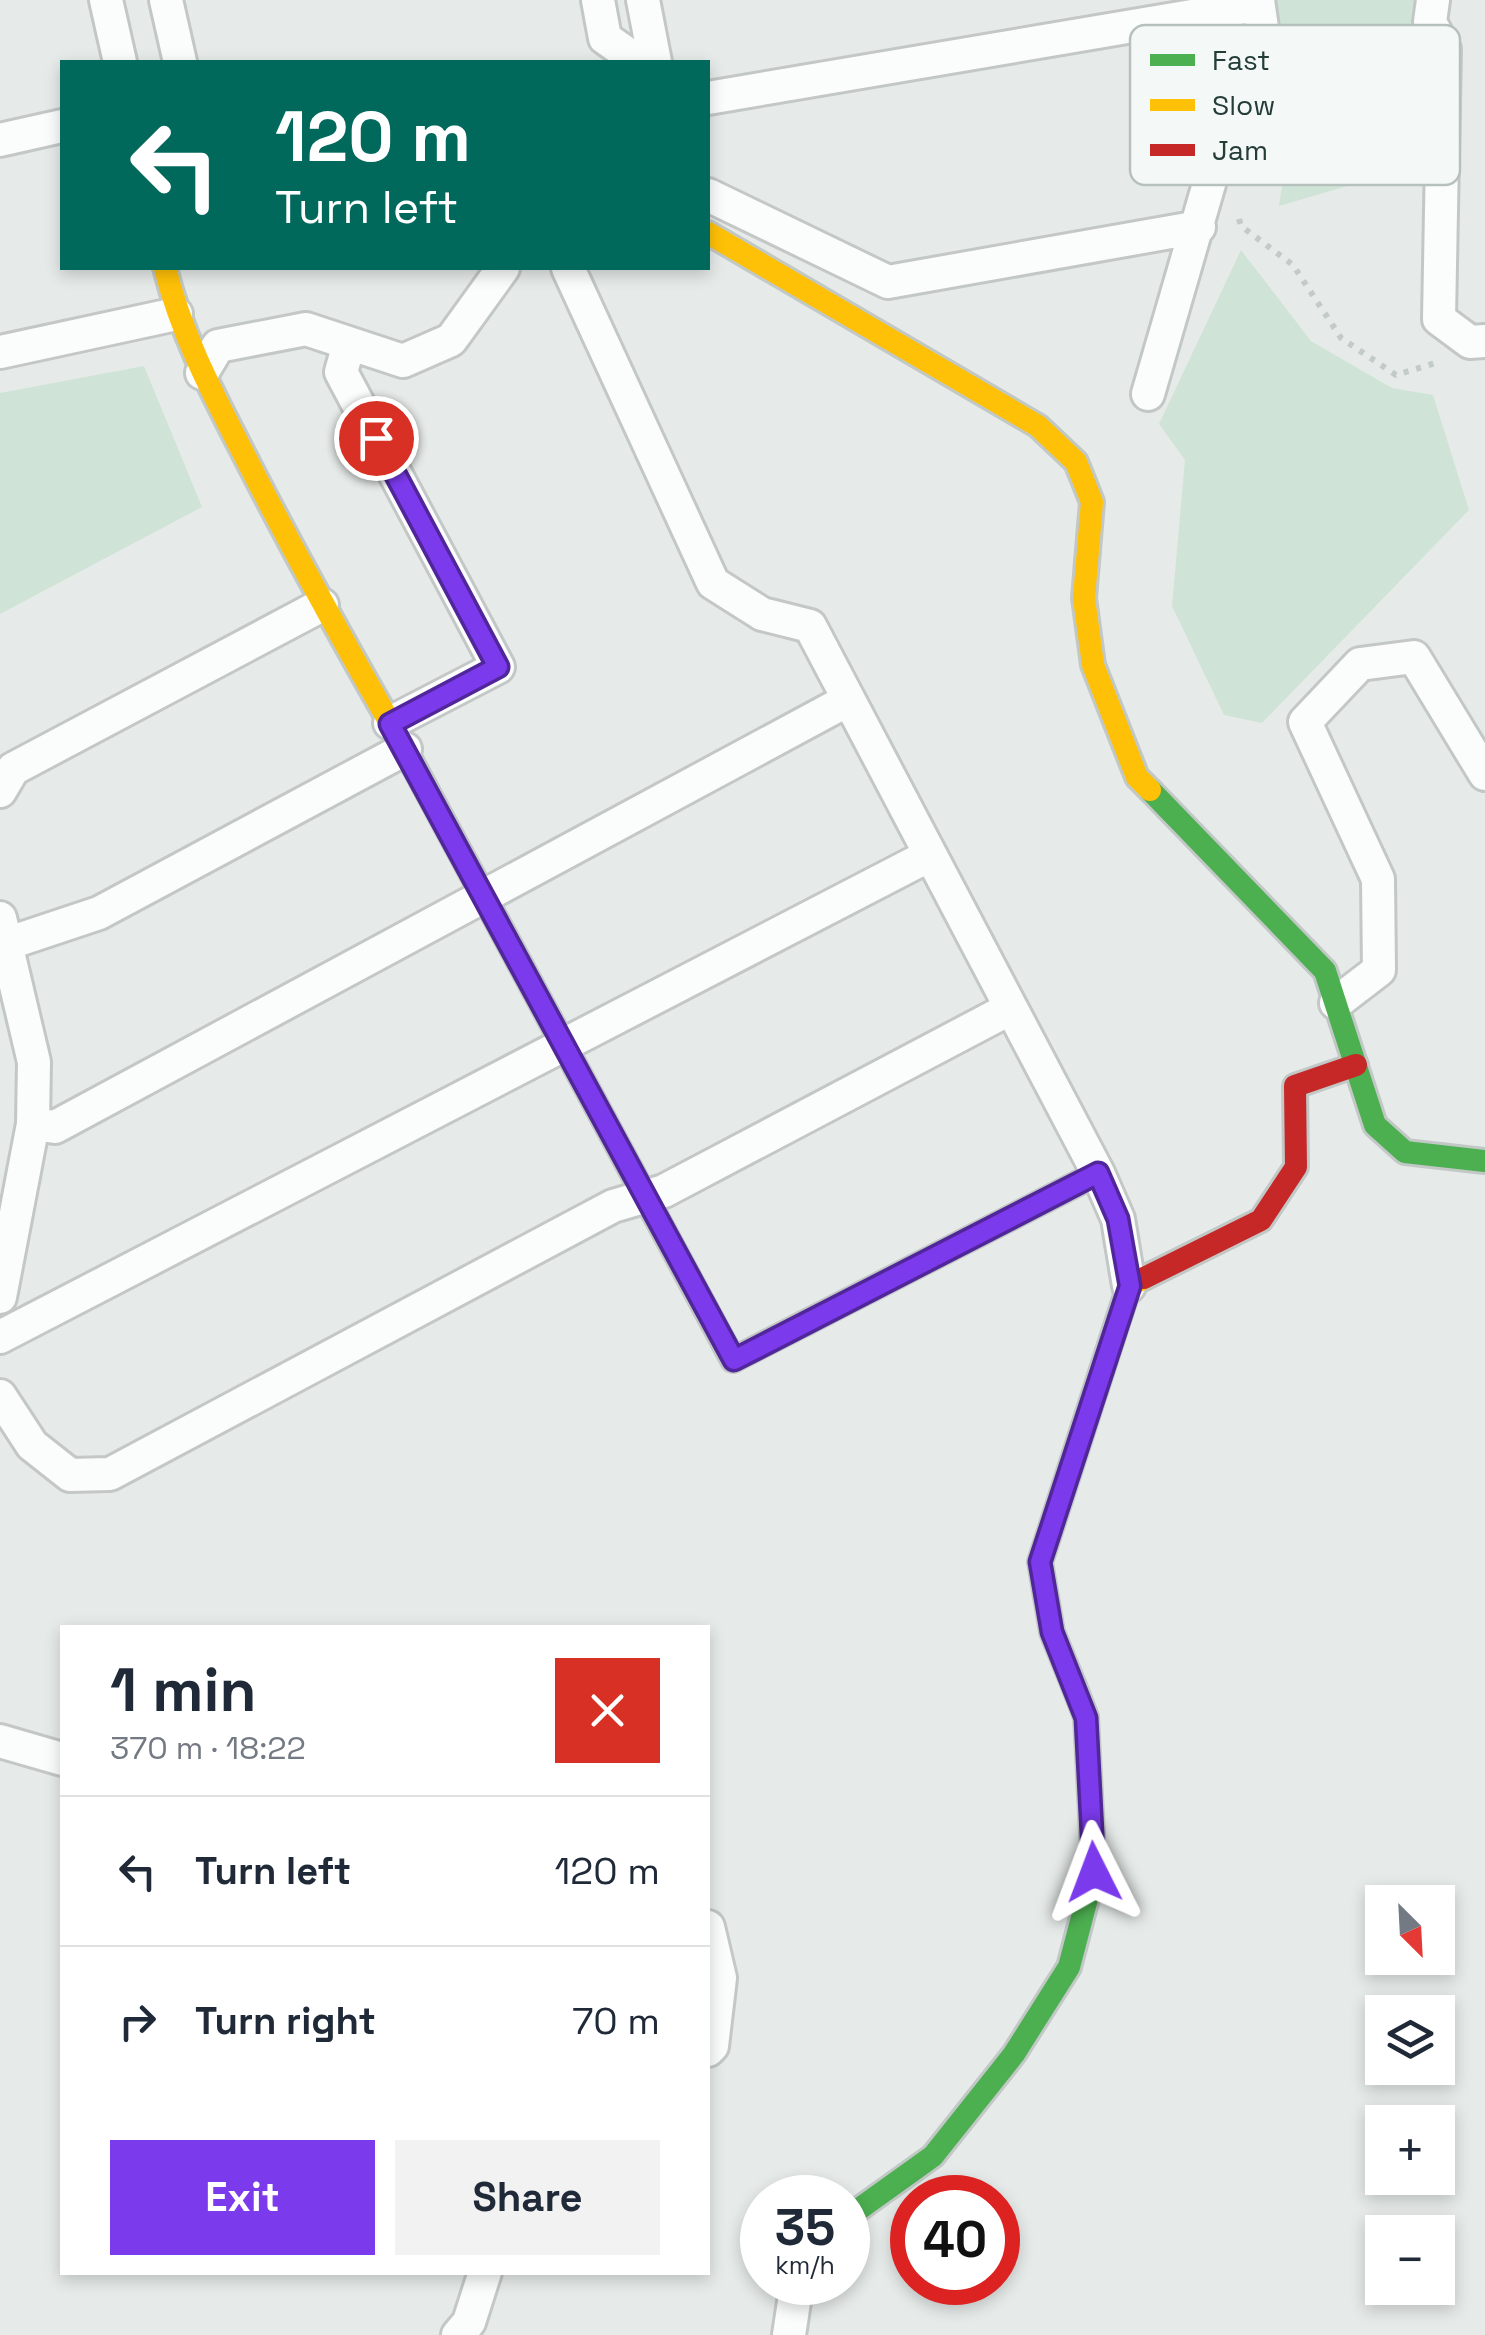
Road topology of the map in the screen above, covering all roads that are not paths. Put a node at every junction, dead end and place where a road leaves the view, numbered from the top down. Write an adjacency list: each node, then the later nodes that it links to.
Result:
1 (106, 0): 10 (street)
2 (166, 0): 11 (street)
3 (598, 0): 12 (street)
4 (644, 0): 13 (street)
5 (1432, 0): 9 (street)
6 (1258, 3): 8 (street)
7 (1130, 25): 14 (street)
8 (1131, 25)
9 (1432, 25)
10 (120, 60)
11 (180, 60)
12 (636, 60)
13 (655, 60)
14 (710, 98)
15 (60, 126): 16 (street)
16 (0, 140)
17 (1210, 185): 20 (street)
18 (1441, 185): 26 (street)
19 (710, 195): 20 (street)
20 (1199, 227): 30 (street)
21 (710, 234): 39 (street)
22 (166, 270): 25 (street)
23 (502, 270): 27 (street)
24 (569, 270): 32 (street)
25 (176, 314): 28 (street); 29 (street)
26 (1478, 341)
27 (349, 344): 29 (street); 33 (street)
28 (0, 352)
29 (202, 373): 31 (street)
30 (1148, 394)
31 (322, 604): 33 (street); 35 (street)
32 (848, 700): 36 (street); 37 (street)
33 (397, 736): 37 (street); 38 (street)
34 (1485, 774): 39 (street)
35 (0, 791)
36 (930, 854): 40 (street); 41 (street)
37 (481, 895): 41 (street); 43 (street)
38 (3, 931): 43 (street)
39 (1336, 1004): 42 (street)
40 (1011, 1008): 45 (street); 46 (street)
41 (563, 1045): 46 (street); 49 (street)
42 (1356, 1065): 44 (street); 47 (street)
43 (33, 1124): 48 (street)
44 (1485, 1160)
45 (1098, 1173): 46 (street); 47 (street)
46 (645, 1195): 50 (street)
47 (1130, 1286): 55 (street)
48 (0, 1298)
49 (0, 1337)
50 (0, 1396)
51 (0, 1742): 52 (street)
52 (60, 1758)
53 (710, 1936): 54 (street)
54 (710, 2048)
55 (870, 2200)
56 (484, 2275): 58 (street)
57 (794, 2305): 59 (street)
58 (458, 2335)
59 (789, 2335)

